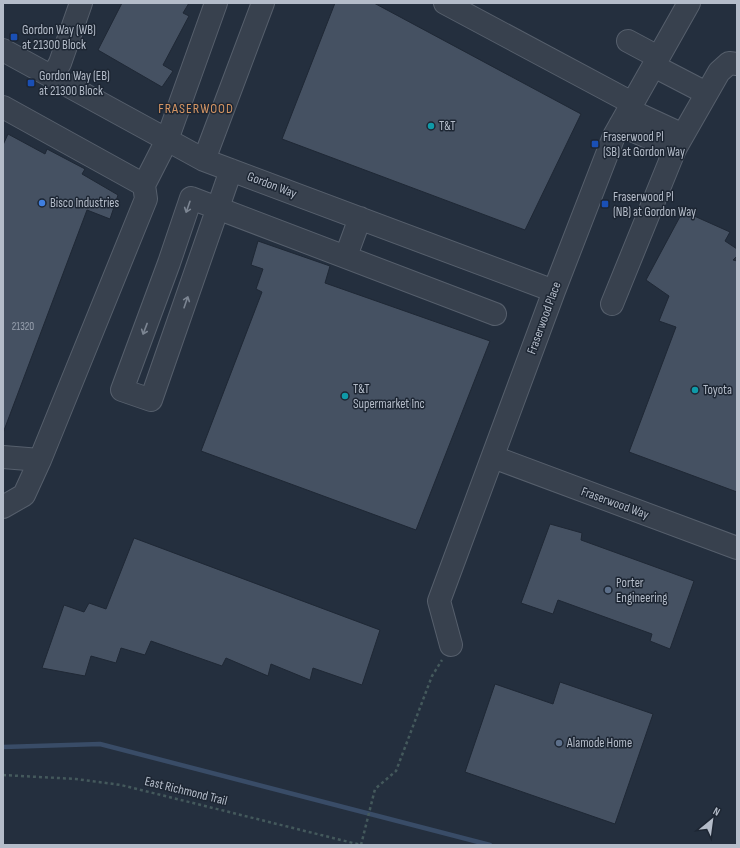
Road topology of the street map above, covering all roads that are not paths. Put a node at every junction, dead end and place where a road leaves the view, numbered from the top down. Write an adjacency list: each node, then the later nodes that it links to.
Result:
1 (81, 3): 10 (street)
2 (216, 3): 14 (street)
3 (263, 3): 16 (street)
4 (445, 3): 13 (street)
5 (689, 3): 8 (street, Fraserwood Place)
6 (628, 41): 8 (street)
7 (3, 50): 10 (street, Gordon Way)
8 (656, 61): 11 (street); 13 (street, Fraserwood Place)
9 (737, 64): 11 (street)
10 (52, 77): 14 (street, Gordon Way)
11 (706, 93): 15 (street)
12 (3, 107): 18 (street)
13 (627, 113): 15 (street); 22 (street, Fraserwood Place)
14 (166, 140): 16 (street, Gordon Way); 18 (street)
15 (679, 142): 23 (street)
16 (204, 160): 17 (street, Gordon Way)
17 (231, 170): 19 (street); 20 (street, Gordon Way)
18 (144, 185): 27 (street)
19 (219, 208): 19 (street, one-way to 19); 21 (street)
20 (360, 218): 21 (street); 22 (street, Gordon Way)
21 (346, 256): 24 (street)
22 (554, 291): 26 (street, Fraserwood Place)
23 (612, 304)
24 (496, 314)
25 (3, 457): 27 (street)
26 (492, 457): 29 (street, Fraserwood Way); 30 (street, Fraserwood Place)
27 (40, 460): 28 (street)
28 (3, 507)
29 (737, 548)
30 (451, 645)

